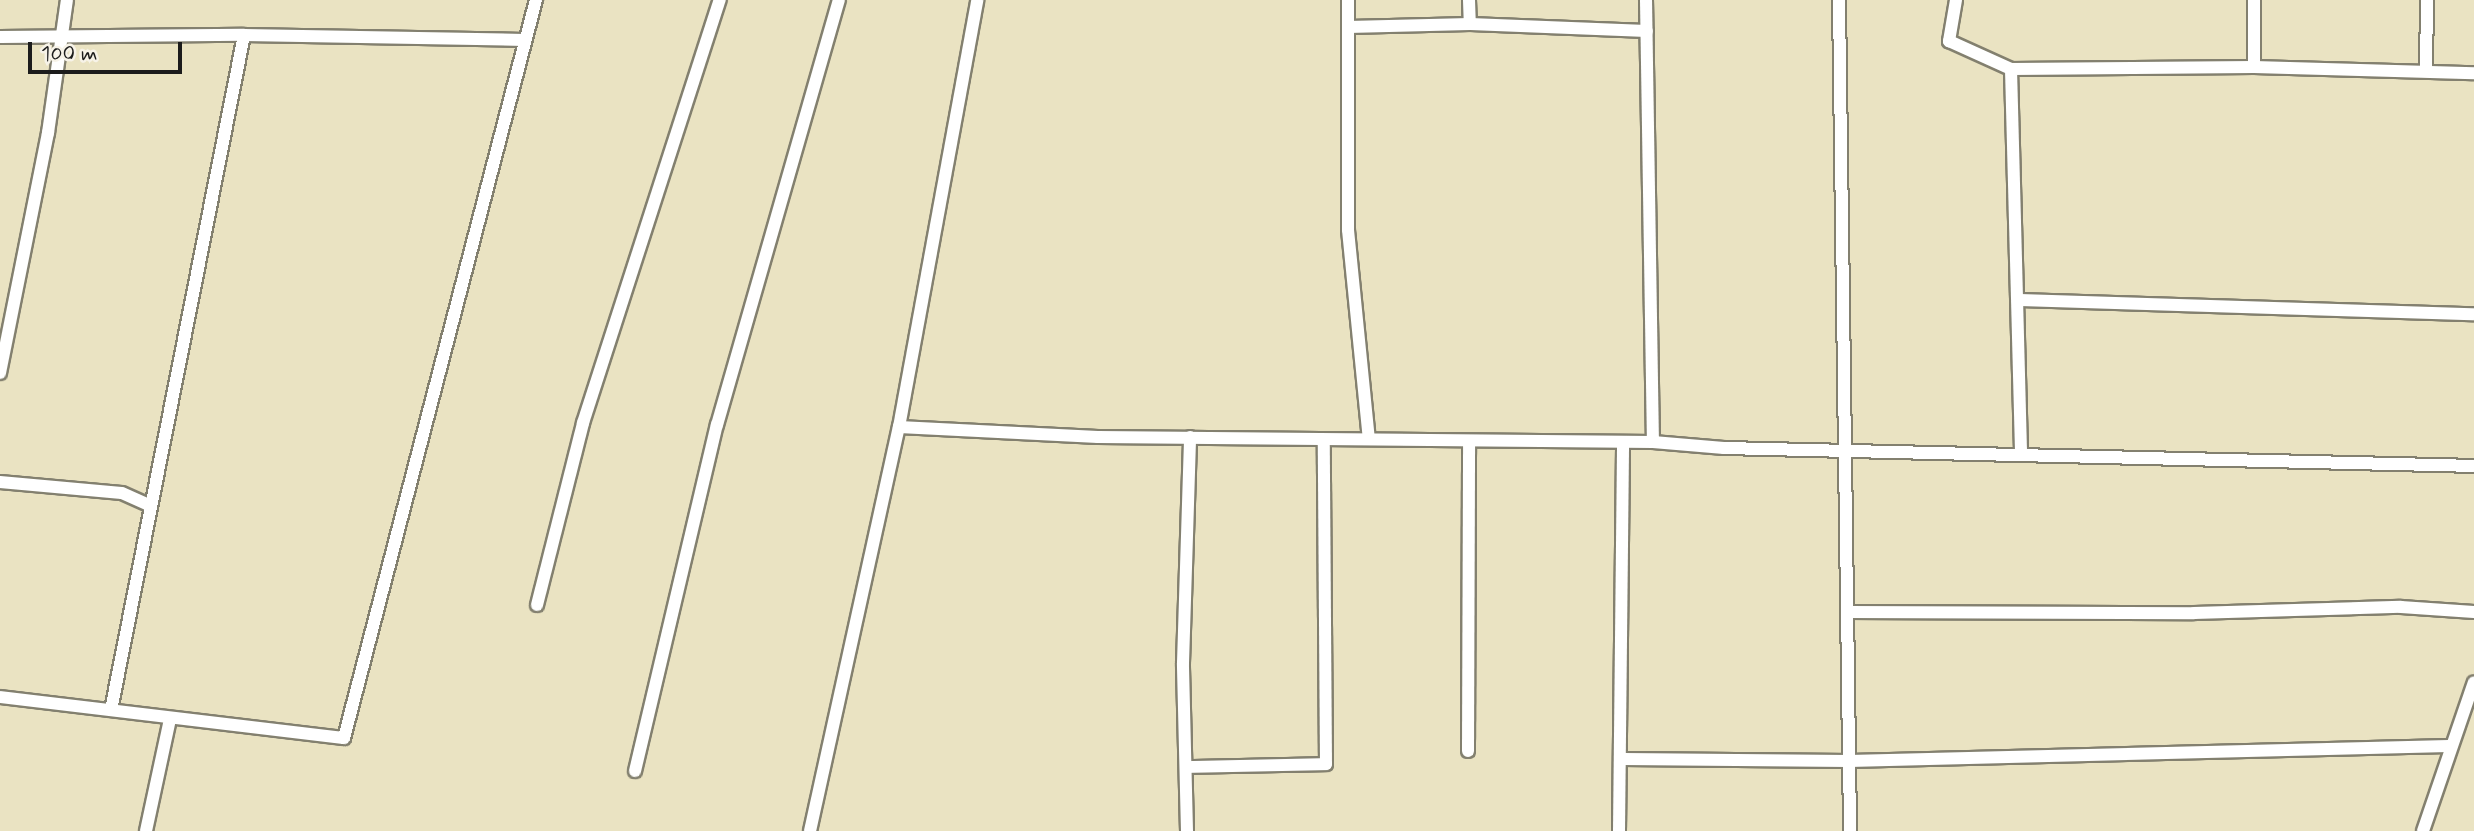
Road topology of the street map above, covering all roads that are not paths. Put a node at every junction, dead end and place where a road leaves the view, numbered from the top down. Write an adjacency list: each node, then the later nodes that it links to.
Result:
1 (67, 0): 17 (street)
2 (536, 0): 19 (street)
3 (720, 0): 39 (street)
4 (839, 0): 51 (street)
5 (977, 0): 27 (street)
6 (1348, 0): 14 (street)
7 (1469, 0): 13 (street)
8 (1646, 0): 15 (street)
9 (1839, 0): 34 (street)
10 (1956, 0): 21 (street)
11 (2254, 0): 20 (street)
12 (2427, 0): 22 (street)
13 (1469, 24): 14 (street); 15 (street)
14 (1348, 27): 29 (street)
15 (1647, 31): 31 (street)
16 (244, 34): 17 (street); 19 (street); 38 (street)
17 (64, 35): 18 (street); 26 (street)
18 (0, 37)
19 (524, 40): 45 (street)
20 (2254, 67): 21 (street); 22 (street)
21 (2011, 69): 24 (street)
22 (2426, 71): 23 (street)
23 (2474, 73)
24 (2018, 300): 25 (street); 35 (street)
25 (2474, 314)
26 (0, 373)
27 (899, 427): 28 (street); 53 (street)
28 (1190, 437): 30 (street); 50 (street)
29 (1369, 439): 30 (street); 32 (street)
30 (1324, 441): 50 (street)
31 (1653, 442): 33 (street); 34 (street)
32 (1469, 443): 33 (street); 47 (street)
33 (1623, 444): 48 (street)
34 (1846, 451): 35 (street); 40 (street)
35 (2021, 455): 36 (street)
36 (2474, 466)
37 (0, 482): 38 (street)
38 (149, 505): 44 (street)
39 (537, 605)
40 (1848, 612): 41 (street); 49 (street)
41 (2474, 612)
42 (2474, 682): 46 (street)
43 (0, 697): 44 (street)
44 (111, 710): 45 (street)
45 (170, 719): 52 (street)
46 (2449, 746): 49 (street); 57 (street)
47 (1468, 751)
48 (1623, 760): 49 (street); 55 (street)
49 (1849, 761): 56 (street)
50 (1188, 767): 54 (street)
51 (635, 771)
52 (146, 831)
53 (810, 831)
54 (1186, 831)
55 (1619, 831)
56 (1850, 831)
57 (2423, 831)

